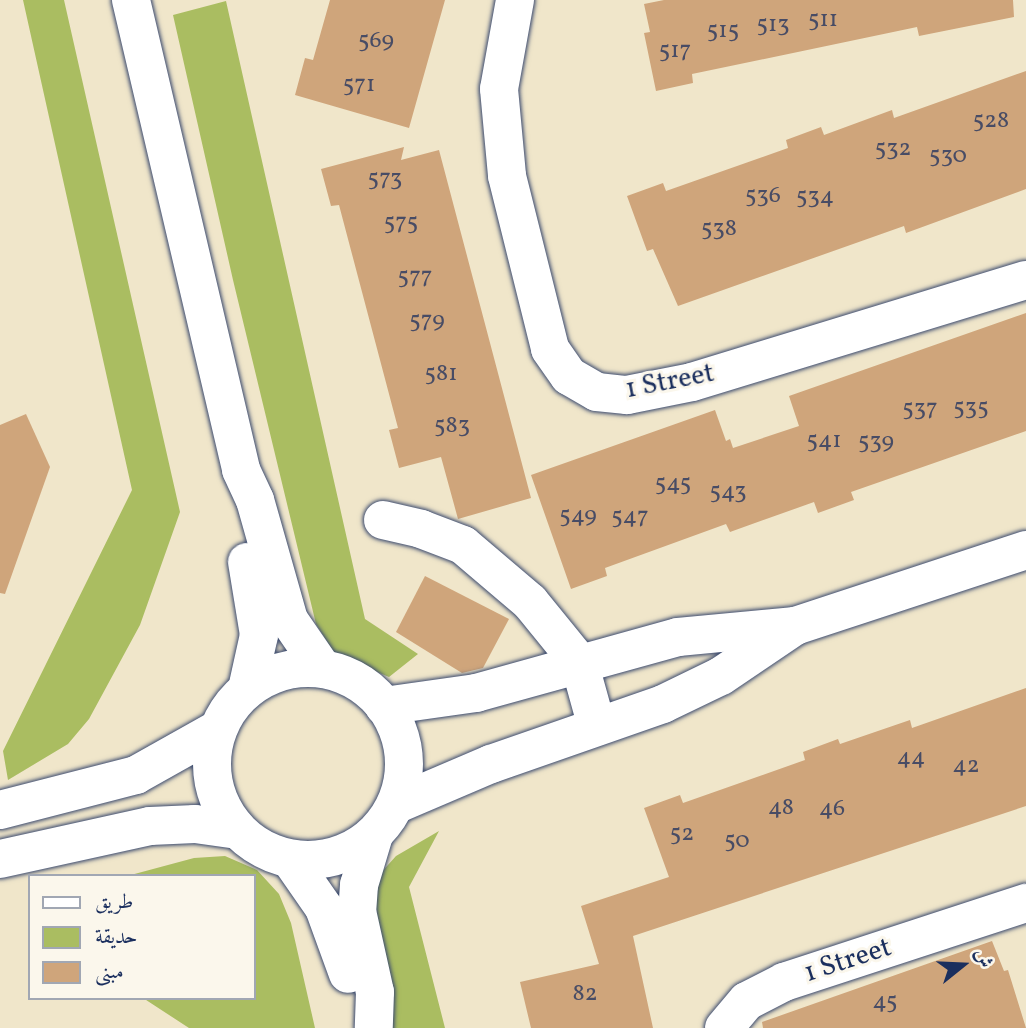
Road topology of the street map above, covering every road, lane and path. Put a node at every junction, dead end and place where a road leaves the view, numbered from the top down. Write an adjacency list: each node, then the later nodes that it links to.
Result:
1 (131, 0): 4 (street)
2 (515, 0): 3 (street, 1 Street)
3 (1026, 280)
4 (241, 470): 10 (street); 11 (street)
5 (383, 520): 9 (street)
6 (1026, 550): 7 (street)
7 (795, 626): 8 (street); 12 (street)
8 (677, 637): 9 (street); 12 (street)
9 (579, 663): 13 (street); 14 (street)
10 (322, 668): 11 (street); 13 (street)
11 (247, 689): 15 (street)
12 (696, 690): 14 (street)
13 (384, 706): 16 (street)
14 (597, 727): 16 (street)
15 (218, 729): 17 (street); 18 (street)
16 (397, 804): 19 (street)
17 (0, 810)
18 (238, 830): 20 (street); 21 (street)
19 (374, 835): 21 (street); 24 (street)
20 (0, 859)
21 (290, 859): 23 (street)
22 (1026, 903): 25 (street, 1 Street)
23 (368, 1028)
24 (374, 1028)
25 (723, 1028)

